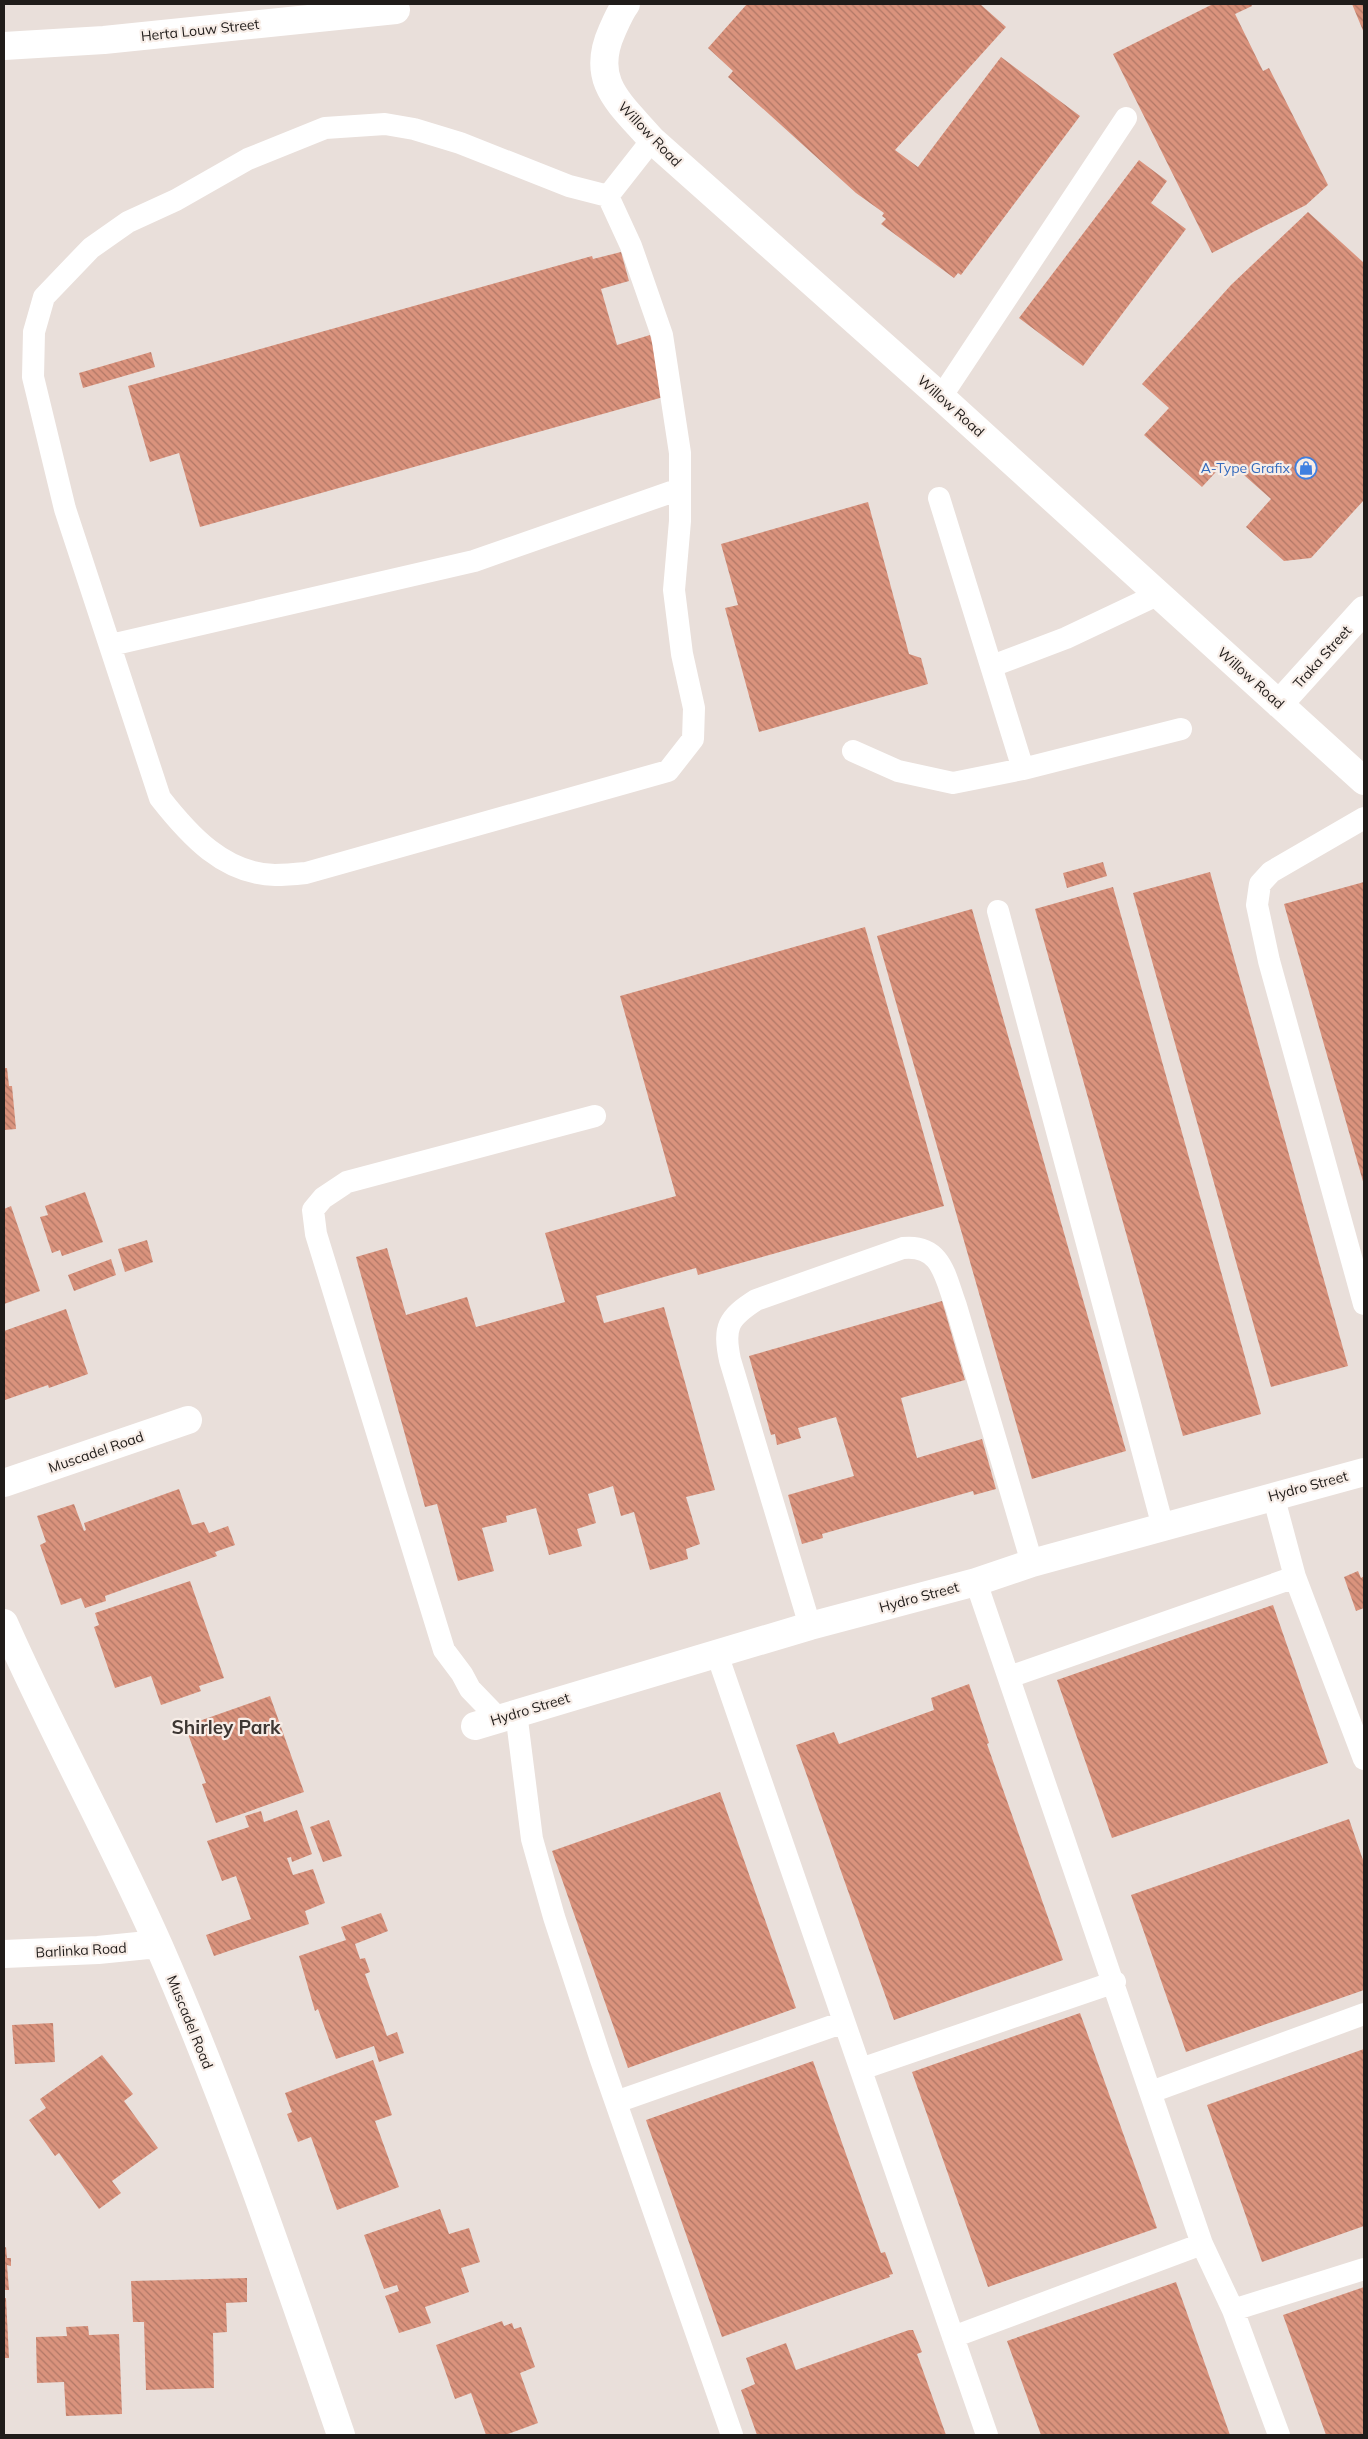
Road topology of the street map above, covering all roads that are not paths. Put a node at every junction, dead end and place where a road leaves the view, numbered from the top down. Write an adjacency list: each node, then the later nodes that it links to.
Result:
1 (626, 4): 5 (street, Willow Road)
2 (396, 10): 3 (street, Herta Louw Street)
3 (4, 46)
4 (1126, 118): 7 (lane)
5 (652, 140): 6 (lane); 7 (street, Willow Road)
6 (608, 196): 8 (lane); 12 (lane)
7 (942, 397): 10 (street, Willow Road)
8 (680, 489): 12 (lane); 12 (lane)
9 (940, 498): 13 (lane)
10 (1159, 594): 13 (lane); 14 (street, Willow Road)
11 (1364, 610): 14 (street, Traka Street)
12 (111, 645)
13 (992, 666): 17 (lane)
14 (1279, 704): 18 (street, Willow Road)
15 (1181, 729): 17 (lane)
16 (853, 751): 17 (lane)
17 (1023, 769)
18 (1364, 781)
19 (1364, 818): 22 (lane)
20 (998, 911): 27 (lane)
21 (595, 1116): 35 (lane)
22 (1364, 1304)
23 (188, 1420): 25 (street, Muscadel Road)
24 (1364, 1472): 26 (street, Hydro Street)
25 (4, 1483)
26 (1273, 1495): 27 (street, Hydro Street); 29 (lane)
27 (1163, 1527): 28 (street, Hydro Street)
28 (1032, 1563): 30 (street, Hydro Street); 32 (lane)
29 (1295, 1577): 34 (lane); 36 (lane)
30 (976, 1582): 32 (street, Hydro Street); 34 (lane)
31 (4, 1623): 37 (street, Muscadel Road)
32 (810, 1626): 33 (street, Hydro Street)
33 (717, 1654): 35 (street, Hydro Street); 41 (lane)
34 (1009, 1677): 39 (lane)
35 (496, 1719): 44 (lane)
36 (1364, 1759)
37 (158, 1944): 38 (street, Barlinka Road); 49 (street, Muscadel Road)
38 (4, 1954)
39 (1115, 1982): 42 (lane); 43 (lane)
40 (1364, 2014): 43 (lane)
41 (844, 2022): 42 (lane); 44 (lane)
42 (861, 2070): 48 (lane)
43 (1151, 2092): 45 (lane)
44 (616, 2102): 50 (lane)
45 (1202, 2244): 47 (lane); 48 (lane)
46 (1364, 2269): 47 (lane)
47 (1233, 2310): 52 (lane)
48 (953, 2336): 51 (lane)
49 (341, 2435)
50 (732, 2435)
51 (987, 2435)
52 (1279, 2435)

